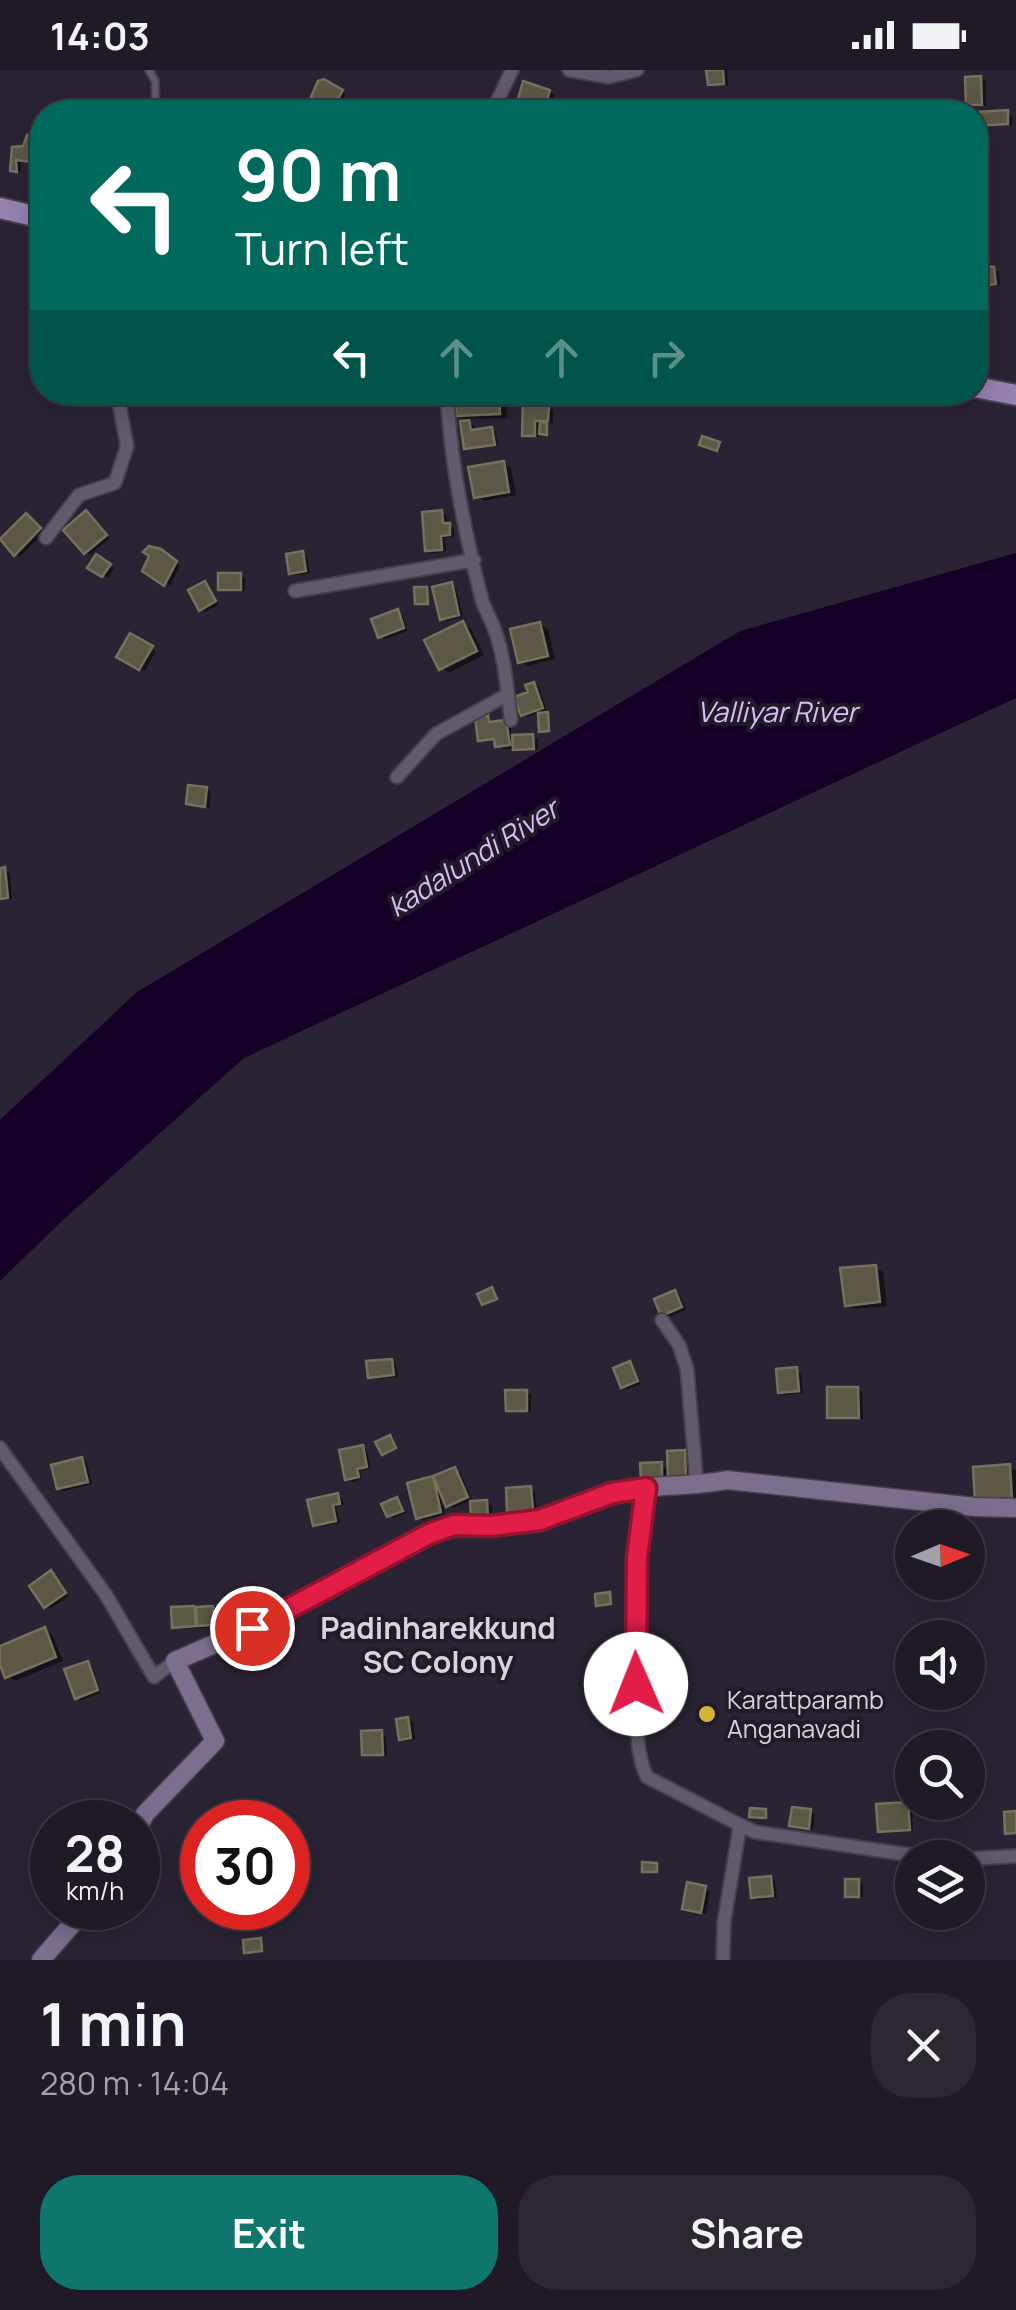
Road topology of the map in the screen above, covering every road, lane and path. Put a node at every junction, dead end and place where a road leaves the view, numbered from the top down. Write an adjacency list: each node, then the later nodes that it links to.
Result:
1 (149, 70): 5 (lane)
2 (512, 70): 6 (street)
3 (569, 70): 4 (street)
4 (637, 70)
5 (156, 100)
6 (498, 100)
7 (0, 208): 8 (main road)
8 (30, 215)
9 (988, 390): 10 (main road)
10 (1016, 395)
11 (119, 405): 13 (street)
12 (447, 405): 14 (street)
13 (46, 538)
14 (474, 560): 15 (street); 16 (street)
15 (296, 590)
16 (507, 695): 17 (street); 18 (street)
17 (512, 720)
18 (397, 777)
19 (662, 1320): 21 (street)
20 (0, 1448): 24 (street)
21 (697, 1487): 22 (main road); 23 (main road)
22 (646, 1488): 24 (main road); 26 (street)
23 (1016, 1508)
24 (175, 1662): 25 (main road)
25 (158, 1800)
26 (740, 1824): 27 (street); 32 (street)
27 (895, 1853)
28 (1016, 1856): 29 (street)
29 (985, 1858)
30 (67, 1930): 31 (main road)
31 (41, 1960)
32 (723, 1960)

